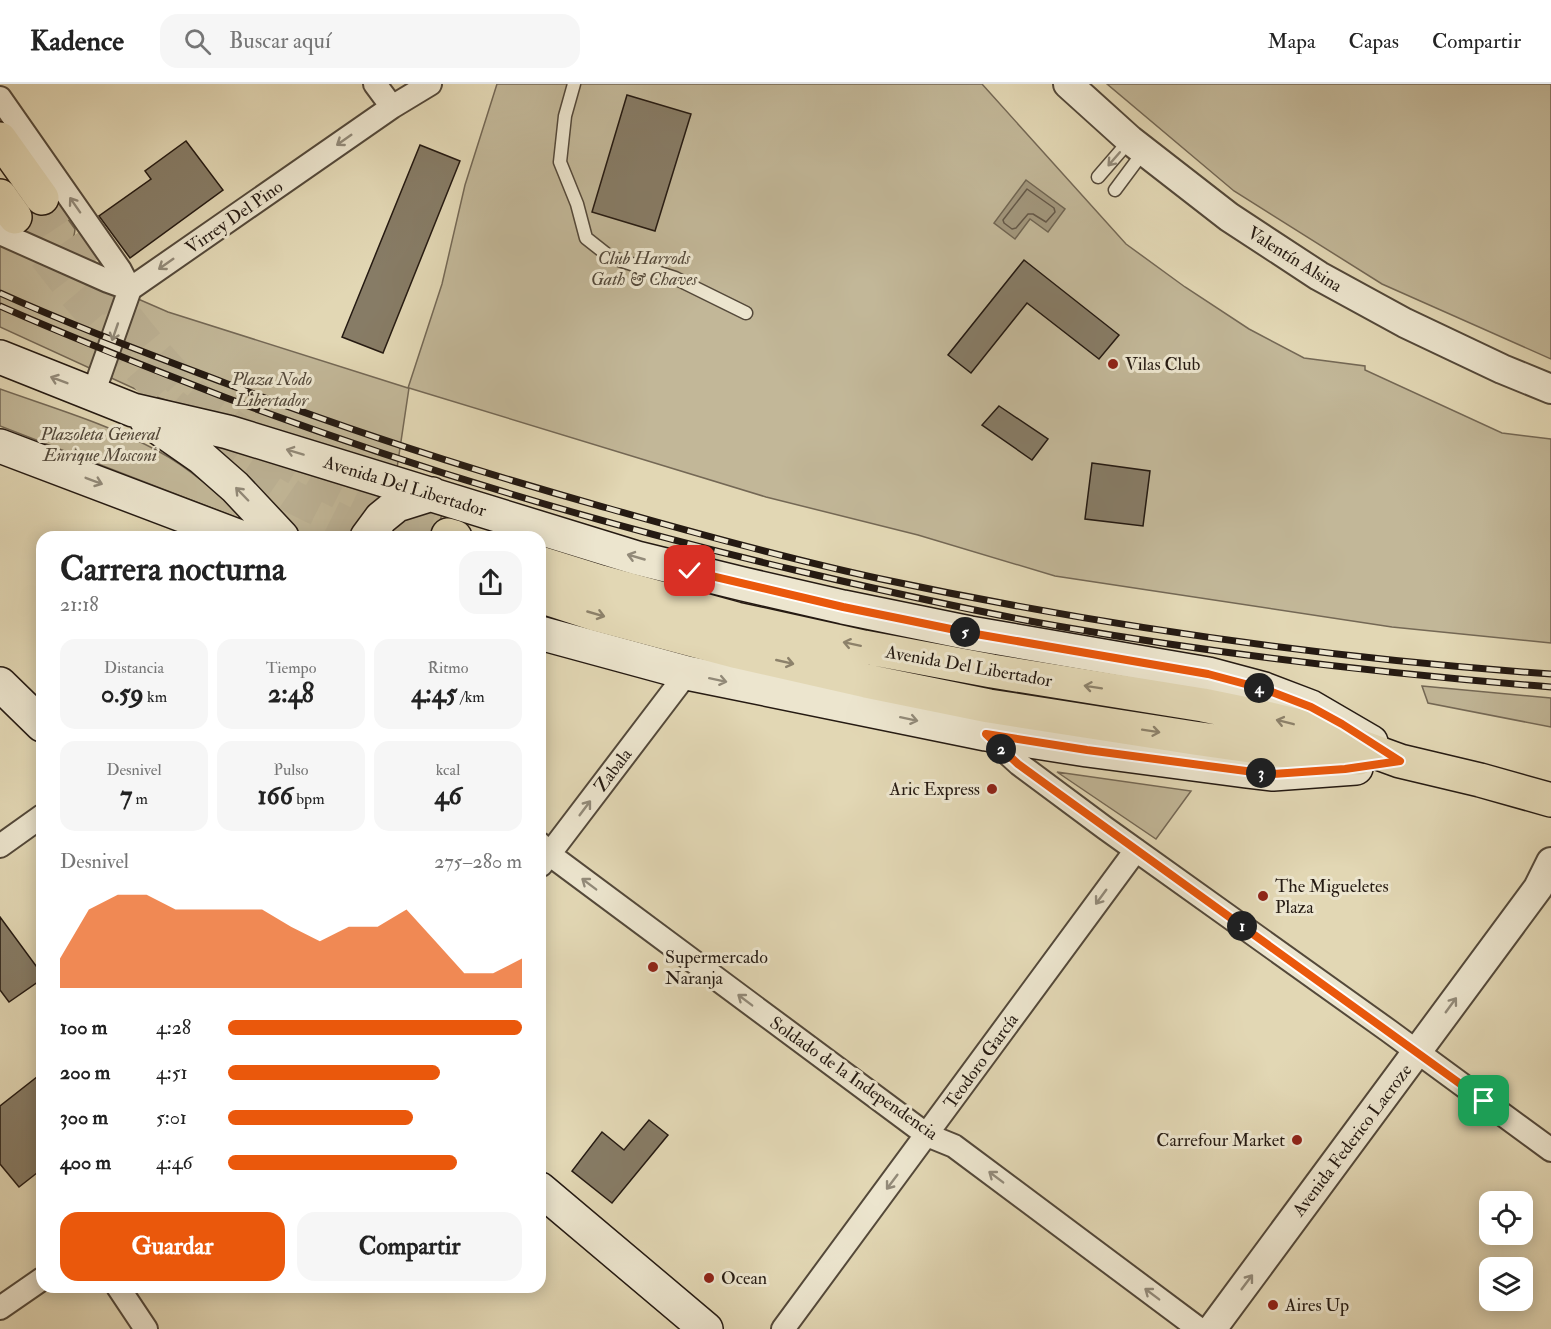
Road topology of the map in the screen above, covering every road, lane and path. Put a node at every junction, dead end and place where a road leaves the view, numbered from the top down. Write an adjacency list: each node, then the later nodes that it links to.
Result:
1 (375, 84): 6 (street)
2 (430, 84): 6 (street, Virrey Del Pino)
3 (573, 84): 16 (lane)
4 (1068, 84): 8 (street, Valentín Alsina)
5 (0, 98): 13 (street, one-way to 5)
6 (392, 107): 15 (street, Virrey Del Pino, one-way to 15)
7 (0, 139): 11 (main road)
8 (1137, 146): 9 (lane, one-way to 9); 10 (lane); 18 (street, Valentín Alsina)
9 (1098, 177)
10 (1114, 190)
11 (42, 198)
12 (5, 215): 14 (street)
13 (91, 229): 14 (street); 15 (street)
14 (62, 260): 15 (street)
15 (130, 289): 19 (street, one-way to 19)
16 (746, 313)
17 (0, 357): 19 (main road, Avenida Del Libertador, one-way to 17)
18 (1551, 389)
19 (93, 394): 20 (main road, Avenida Del Libertador)
20 (133, 410): 22 (main road, Avenida Del Libertador, one-way to 20); 24 (main road, one-way to 20)
21 (0, 446): 23 (main road, one-way to 23)
22 (432, 494): 25 (main road); 33 (main road, Avenida Del Libertador, one-way to 22)
23 (224, 531)
24 (276, 531)
25 (371, 531)
26 (546, 565): 33 (main road, Avenida Del Libertador, one-way to 26)
27 (546, 598): 33 (main road, Avenida Del Libertador, one-way to 33)
28 (546, 635): 29 (main road, Avenida Del Libertador)
29 (687, 673): 32 (main road, Avenida Del Libertador, one-way to 32); 38 (street, Zabala, one-way to 29)
30 (0, 684): 31 (main road)
31 (36, 719)
32 (986, 734): 33 (main road, Avenida Del Libertador); 37 (street)
33 (1400, 761): 34 (main road, Avenida Del Libertador)
34 (1551, 800)
35 (36, 820): 36 (street)
36 (0, 846)
37 (1136, 850): 41 (street); 42 (street, Teodoro García, one-way to 42)
38 (546, 851)
39 (546, 857): 42 (street, Soldado de la Independencia, one-way to 39)
40 (1551, 862): 41 (street, Avenida Federico Lacroze, one-way to 40)
41 (1417, 1052): 43 (street); 52 (street, Avenida Federico Lacroze, one-way to 41)
42 (927, 1135): 50 (street, Teodoro García, one-way to 50); 51 (street, Soldado de la Independencia, one-way to 42)
43 (1551, 1150)
44 (546, 1194): 49 (main road)
45 (36, 1283): 47 (street)
46 (122, 1293): 48 (street)
47 (0, 1308)
48 (146, 1329)
49 (706, 1329)
50 (783, 1329)
51 (1199, 1329)
52 (1212, 1329)

